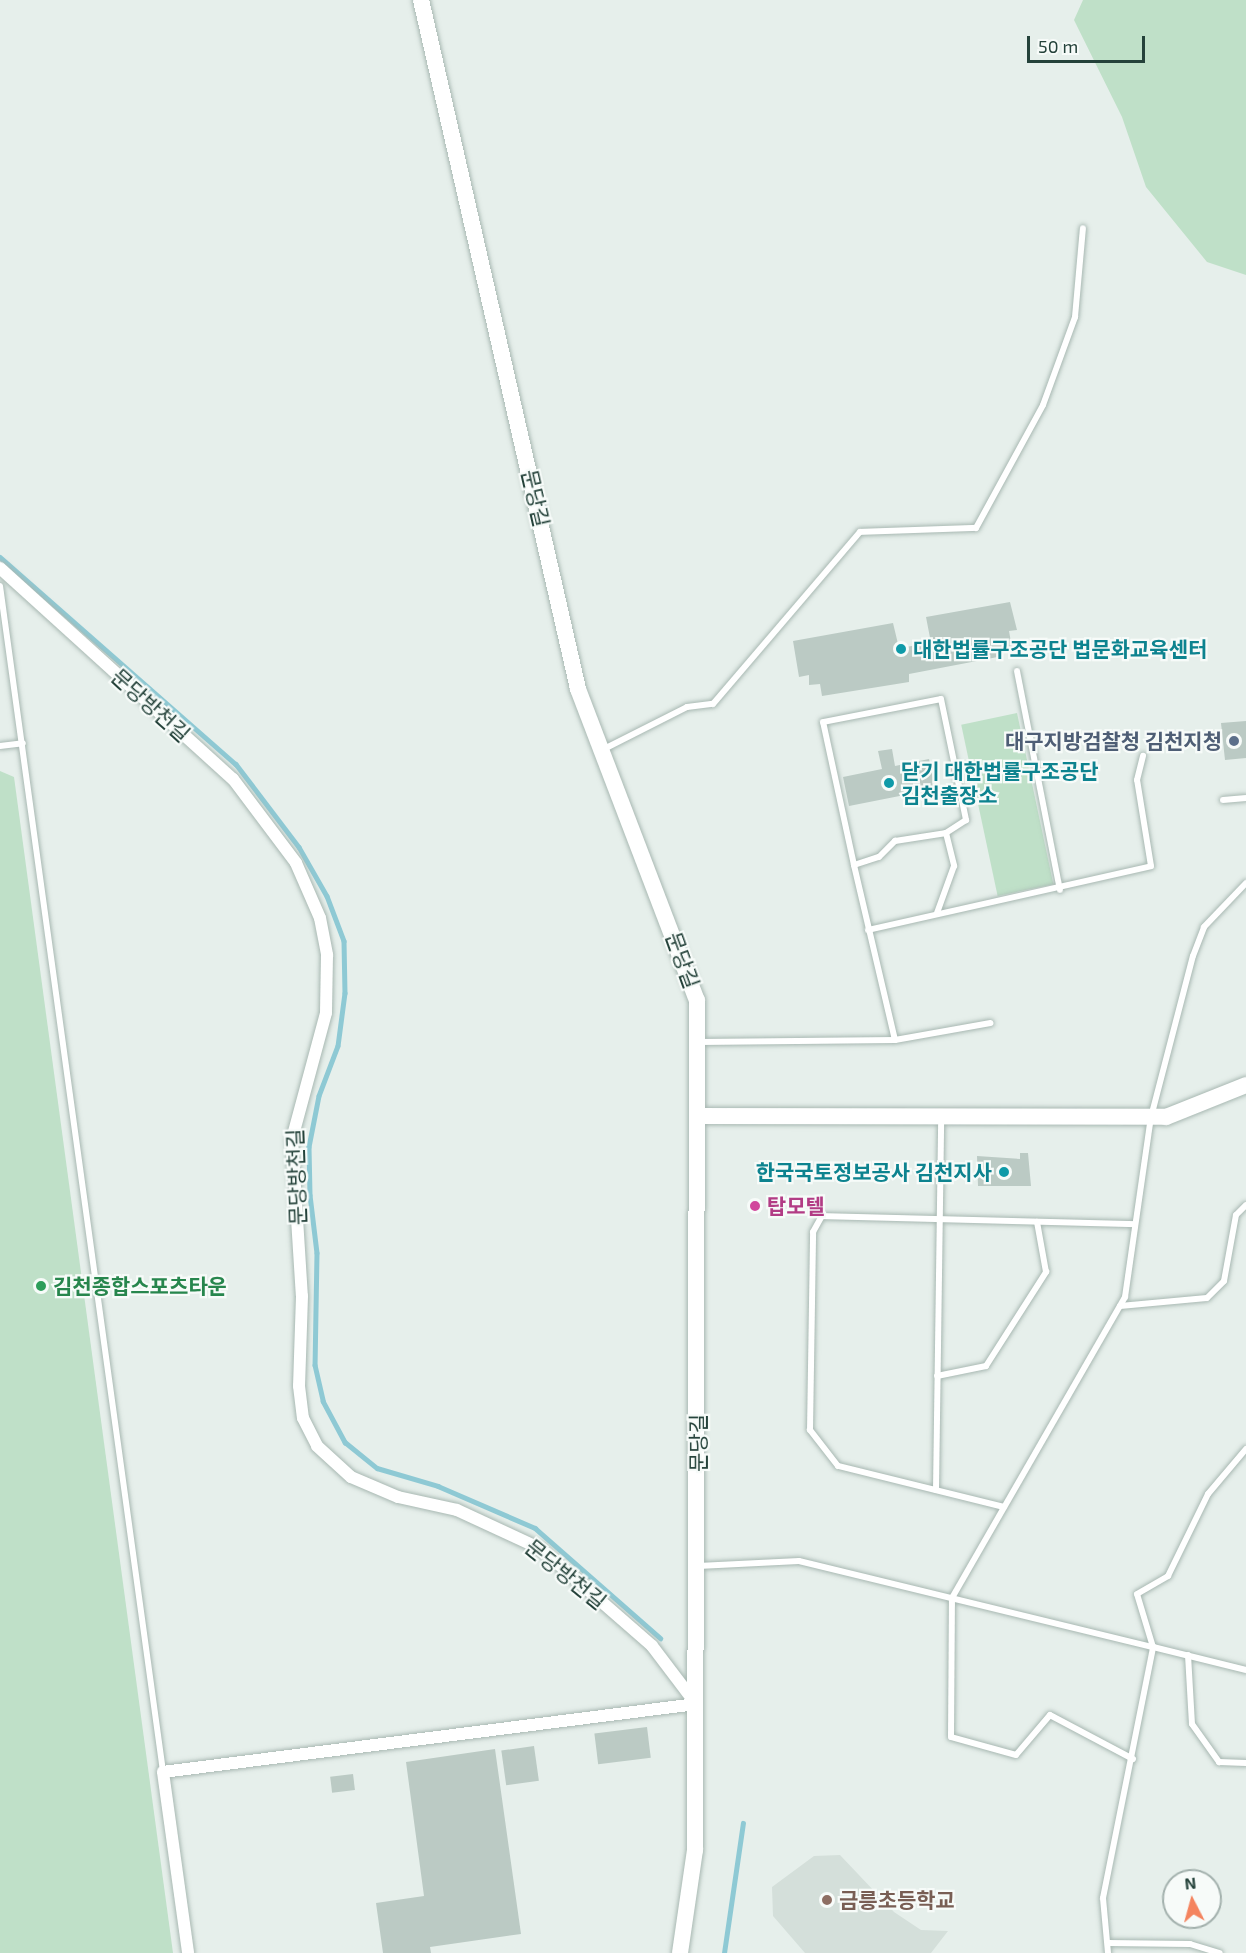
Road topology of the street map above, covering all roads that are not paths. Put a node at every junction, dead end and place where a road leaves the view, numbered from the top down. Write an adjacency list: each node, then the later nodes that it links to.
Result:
1 (421, 0): 8 (street, 문당길)
2 (1083, 228): 8 (lane)
3 (0, 568): 39 (street, 문당방천길)
4 (0, 586): 6 (lane)
5 (1017, 671): 15 (lane)
6 (22, 743): 7 (lane); 42 (lane)
7 (0, 746)
8 (602, 750): 20 (street, 문당길)
9 (1143, 756): 15 (lane)
10 (1246, 798): 11 (lane)
11 (1223, 800)
12 (946, 833): 13 (lane); 13 (lane); 16 (lane)
13 (854, 865): 17 (lane)
14 (1246, 883): 24 (lane)
15 (1060, 890): 16 (lane)
16 (938, 913): 17 (lane)
17 (868, 930): 19 (lane)
18 (990, 1023): 19 (lane)
19 (895, 1040): 20 (lane)
20 (698, 1042): 22 (street, 문당길)
21 (1246, 1087): 24 (street)
22 (700, 1116): 23 (street); 34 (street, 문당길)
23 (941, 1117): 24 (street); 26 (lane)
24 (1150, 1117): 28 (lane)
25 (1246, 1206): 29 (lane)
26 (940, 1219): 27 (lane); 30 (lane); 32 (lane)
27 (1037, 1221): 28 (lane); 30 (lane)
28 (1135, 1224): 29 (lane)
29 (1120, 1306): 33 (lane)
30 (938, 1376): 32 (lane)
31 (1246, 1449): 36 (lane)
32 (936, 1490): 33 (lane)
33 (1005, 1507): 35 (lane)
34 (697, 1566): 35 (lane); 39 (street, 문당길)
35 (952, 1598): 36 (lane); 40 (lane)
36 (1153, 1647): 37 (lane); 40 (lane)
37 (1188, 1655): 38 (lane); 41 (lane)
38 (1246, 1670)
39 (696, 1704): 42 (street); 45 (street, 문당길)
40 (1133, 1759): 43 (lane)
41 (1246, 1763)
42 (164, 1772): 44 (street)
43 (1108, 1943): 46 (lane); 47 (lane)
44 (188, 1953)
45 (680, 1953)
46 (1108, 1953)
47 (1220, 1953)

